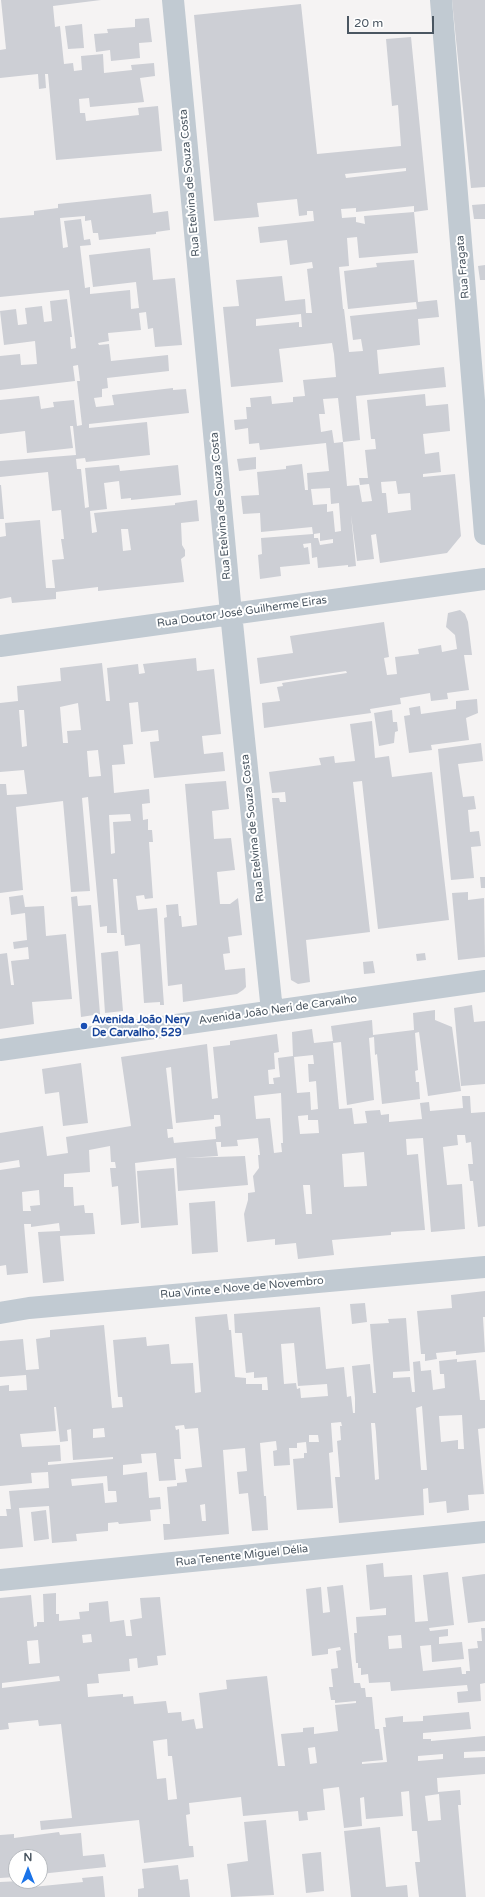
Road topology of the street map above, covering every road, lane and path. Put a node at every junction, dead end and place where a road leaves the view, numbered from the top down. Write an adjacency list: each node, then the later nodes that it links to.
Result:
1 (173, 0): 5 (street, Rua Etelvina de Souza Costa)
2 (442, 0): 3 (street, Rua Fragata)
3 (485, 534)
4 (485, 579): 5 (street, Rua Doutor José Guilherme Eiras)
5 (231, 613): 6 (street, Rua Doutor José Guilherme Eiras); 8 (street, Rua Etelvina de Souza Costa)
6 (0, 646)
7 (485, 981): 8 (street, Avenida João Neri de Carvalho)
8 (272, 1011): 9 (street, Avenida João Neri de Carvalho)
9 (0, 1050)
10 (485, 1267): 11 (street, Rua Vinte e Nove de Novembro)
11 (0, 1313)
12 (485, 1532): 13 (street, Rua Tenente Miguel Délia)
13 (0, 1580)

